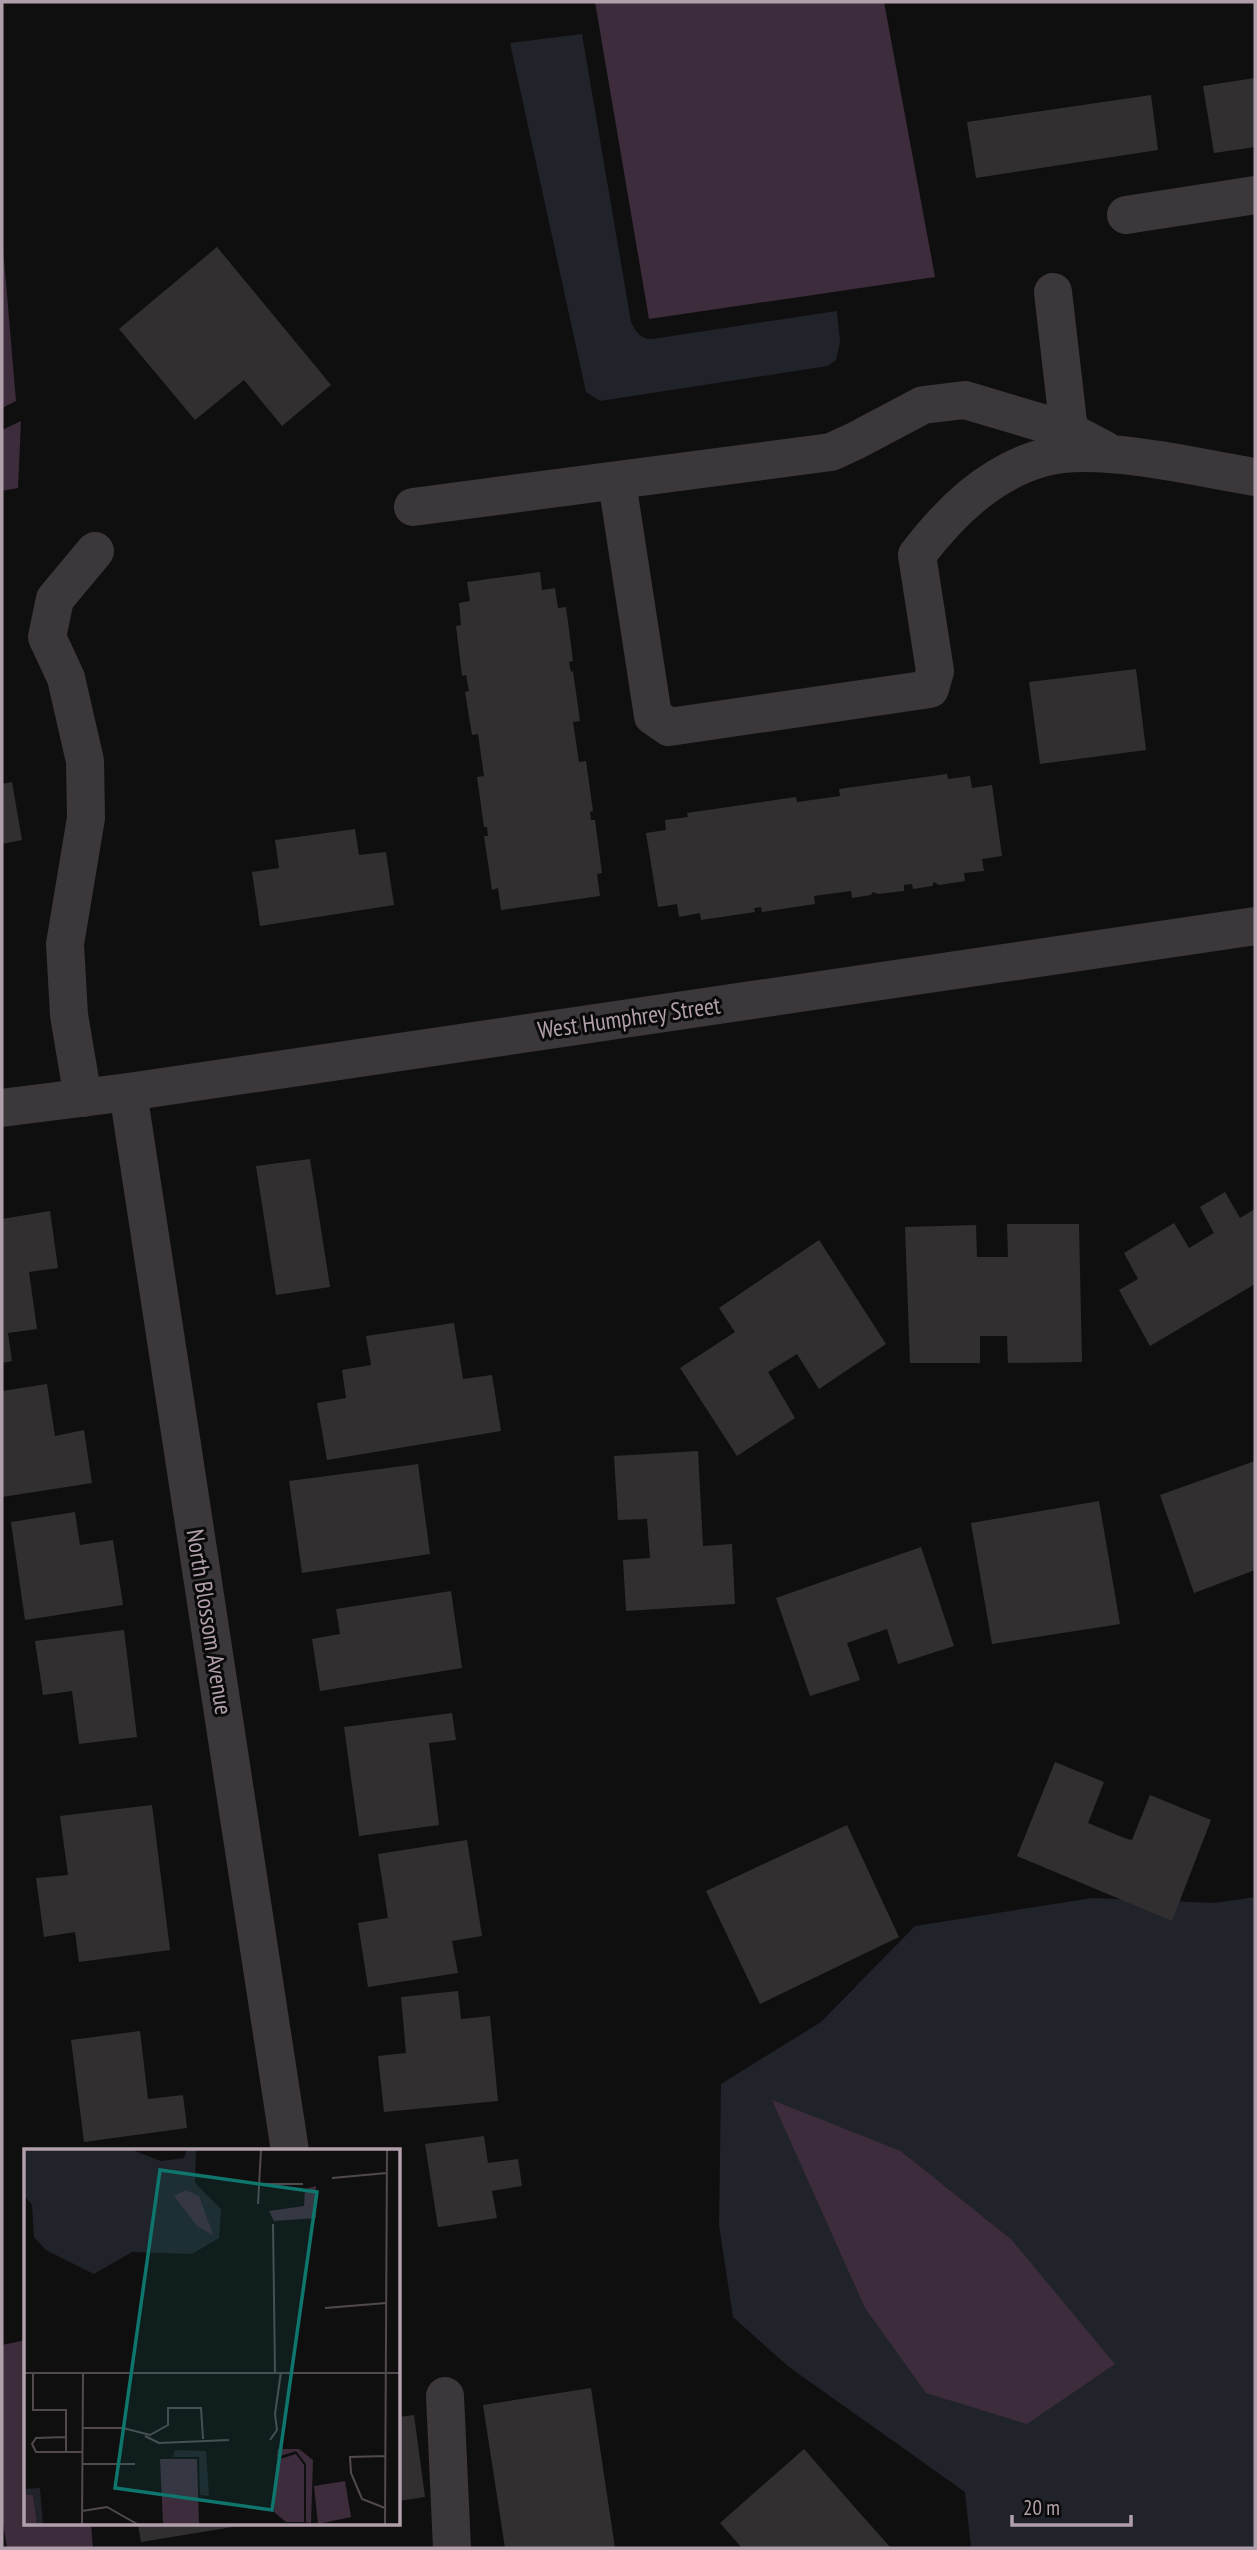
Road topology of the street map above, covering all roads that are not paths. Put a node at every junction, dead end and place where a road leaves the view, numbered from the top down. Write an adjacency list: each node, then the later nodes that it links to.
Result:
1 (1255, 195): 2 (street)
2 (1126, 215)
3 (1053, 292): 5 (street)
4 (1009, 412): 5 (street); 7 (street); 9 (street)
5 (1069, 431): 6 (street)
6 (1113, 454): 7 (street); 8 (street)
7 (1016, 467): 9 (street)
8 (1255, 477)
9 (618, 482): 10 (street)
10 (413, 507)
11 (96, 551): 14 (street)
12 (1255, 926): 13 (street, West Humphrey Street)
13 (128, 1092): 14 (street, West Humphrey Street); 16 (street, North Blossom Avenue)
14 (83, 1098): 15 (street, West Humphrey Street)
15 (2, 1108)
16 (290, 2149)
17 (445, 2396): 18 (street)
18 (452, 2548)

